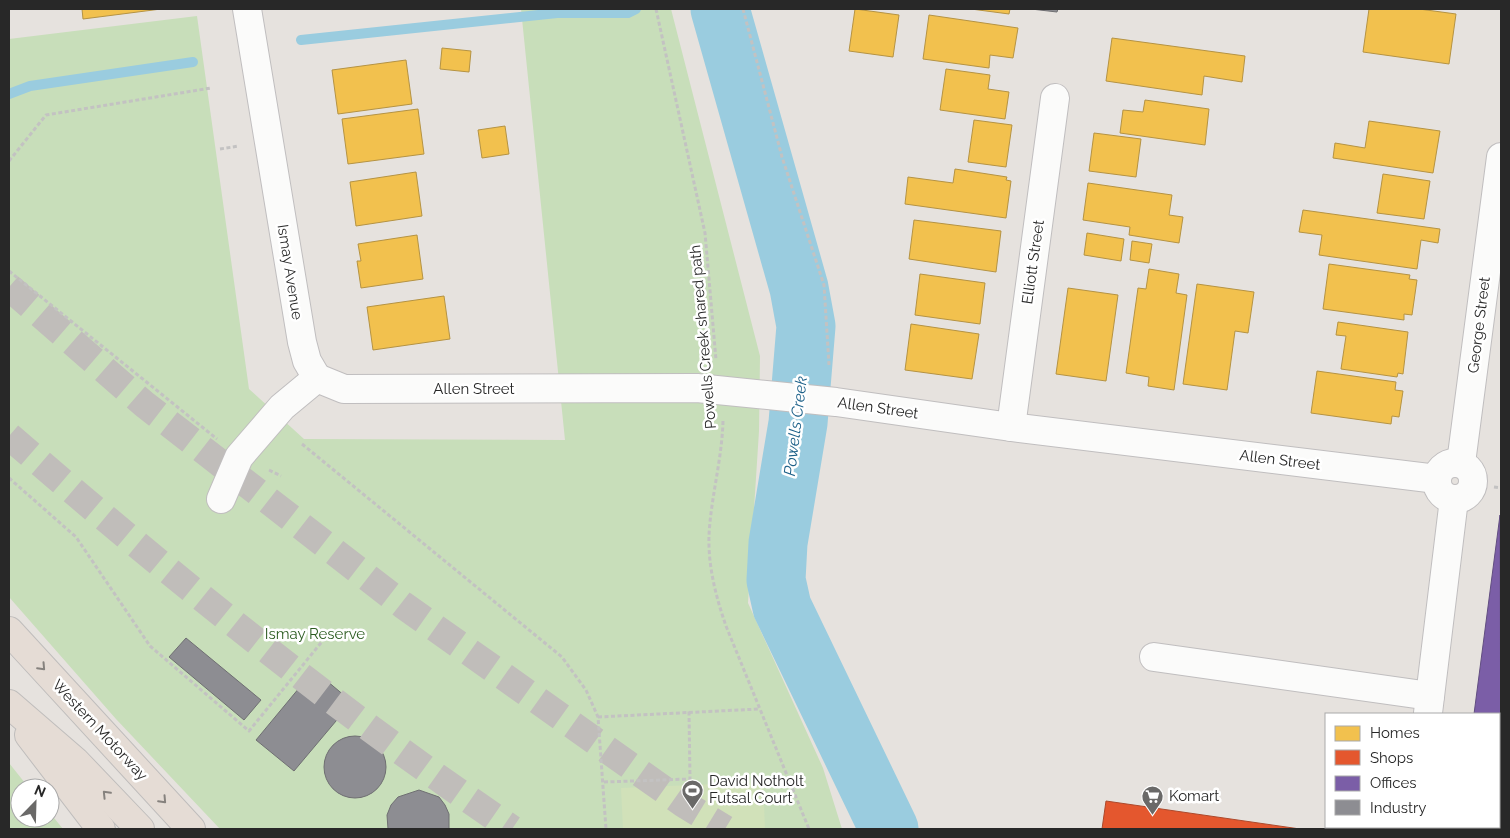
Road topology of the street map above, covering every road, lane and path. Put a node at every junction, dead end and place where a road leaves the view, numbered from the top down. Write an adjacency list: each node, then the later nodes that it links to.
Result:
1 (247, 9): 10 (street, Ismay Avenue)
2 (656, 9): 11 (path, Powells Creek shared path)
3 (743, 9): 9 (path)
4 (211, 88): 7 (path)
5 (1055, 98): 12 (street, Elliott Street)
6 (1501, 157): 19 (street, George Street)
7 (9, 161)
8 (9, 271): 14 (path)
9 (829, 365)
10 (317, 378): 11 (street, Allen Street); 14 (street)
11 (700, 389): 12 (street, Allen Street); 26 (path, Powells Creek shared path)
12 (1011, 427): 19 (street, Allen Street)
13 (302, 444): 28 (path)
14 (239, 457): 15 (path); 20 (street)
15 (281, 476)
16 (9, 478): 22 (path)
17 (1494, 487): 18 (path)
18 (1501, 488)
19 (1446, 489): 24 (street)
20 (221, 499)
21 (9, 631): 32 (highway, Western Motorway, one-way to 32)
22 (329, 633)
23 (1154, 657): 24 (street)
24 (1429, 705)
25 (9, 706): 30 (highway); 31 (highway, one-way to 25)
26 (759, 709): 27 (path); 34 (path, Powells Creek shared path)
27 (689, 711): 28 (path); 29 (path)
28 (598, 717): 29 (path)
29 (604, 782): 33 (path)
30 (101, 829)
31 (140, 829)
32 (191, 829)
33 (606, 829)
34 (809, 829)

